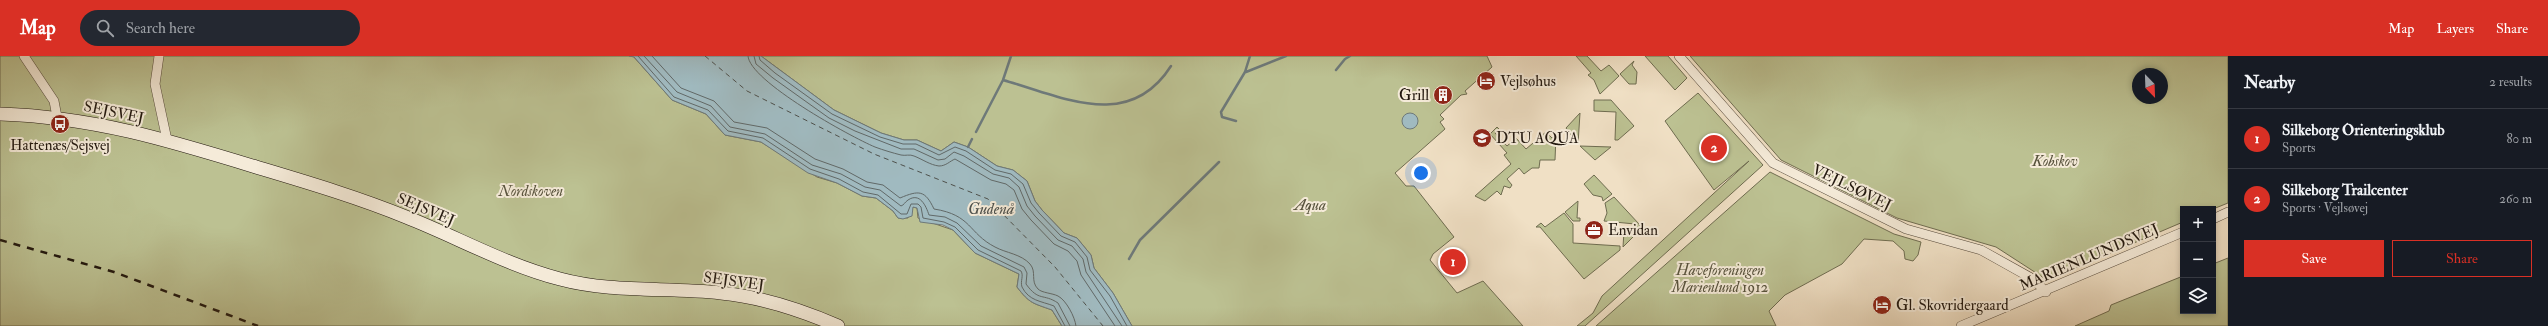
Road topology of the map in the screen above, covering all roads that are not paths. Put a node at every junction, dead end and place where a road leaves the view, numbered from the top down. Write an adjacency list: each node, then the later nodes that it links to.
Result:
1 (24, 56): 5 (street)
2 (159, 56): 6 (street)
3 (1679, 56): 10 (street, VEJLSØVEJ)
4 (0, 114): 5 (street, SEJSVEJ)
5 (57, 117): 6 (street, SEJSVEJ)
6 (167, 140): 11 (street, SEJSVEJ)
7 (2228, 212): 8 (street)
8 (2216, 218)
9 (2180, 233): 10 (street, MARIENLUNDSVEJ)
10 (2046, 292): 12 (street, MARIENLUNDSVEJ)
11 (838, 326)
12 (1961, 326)

